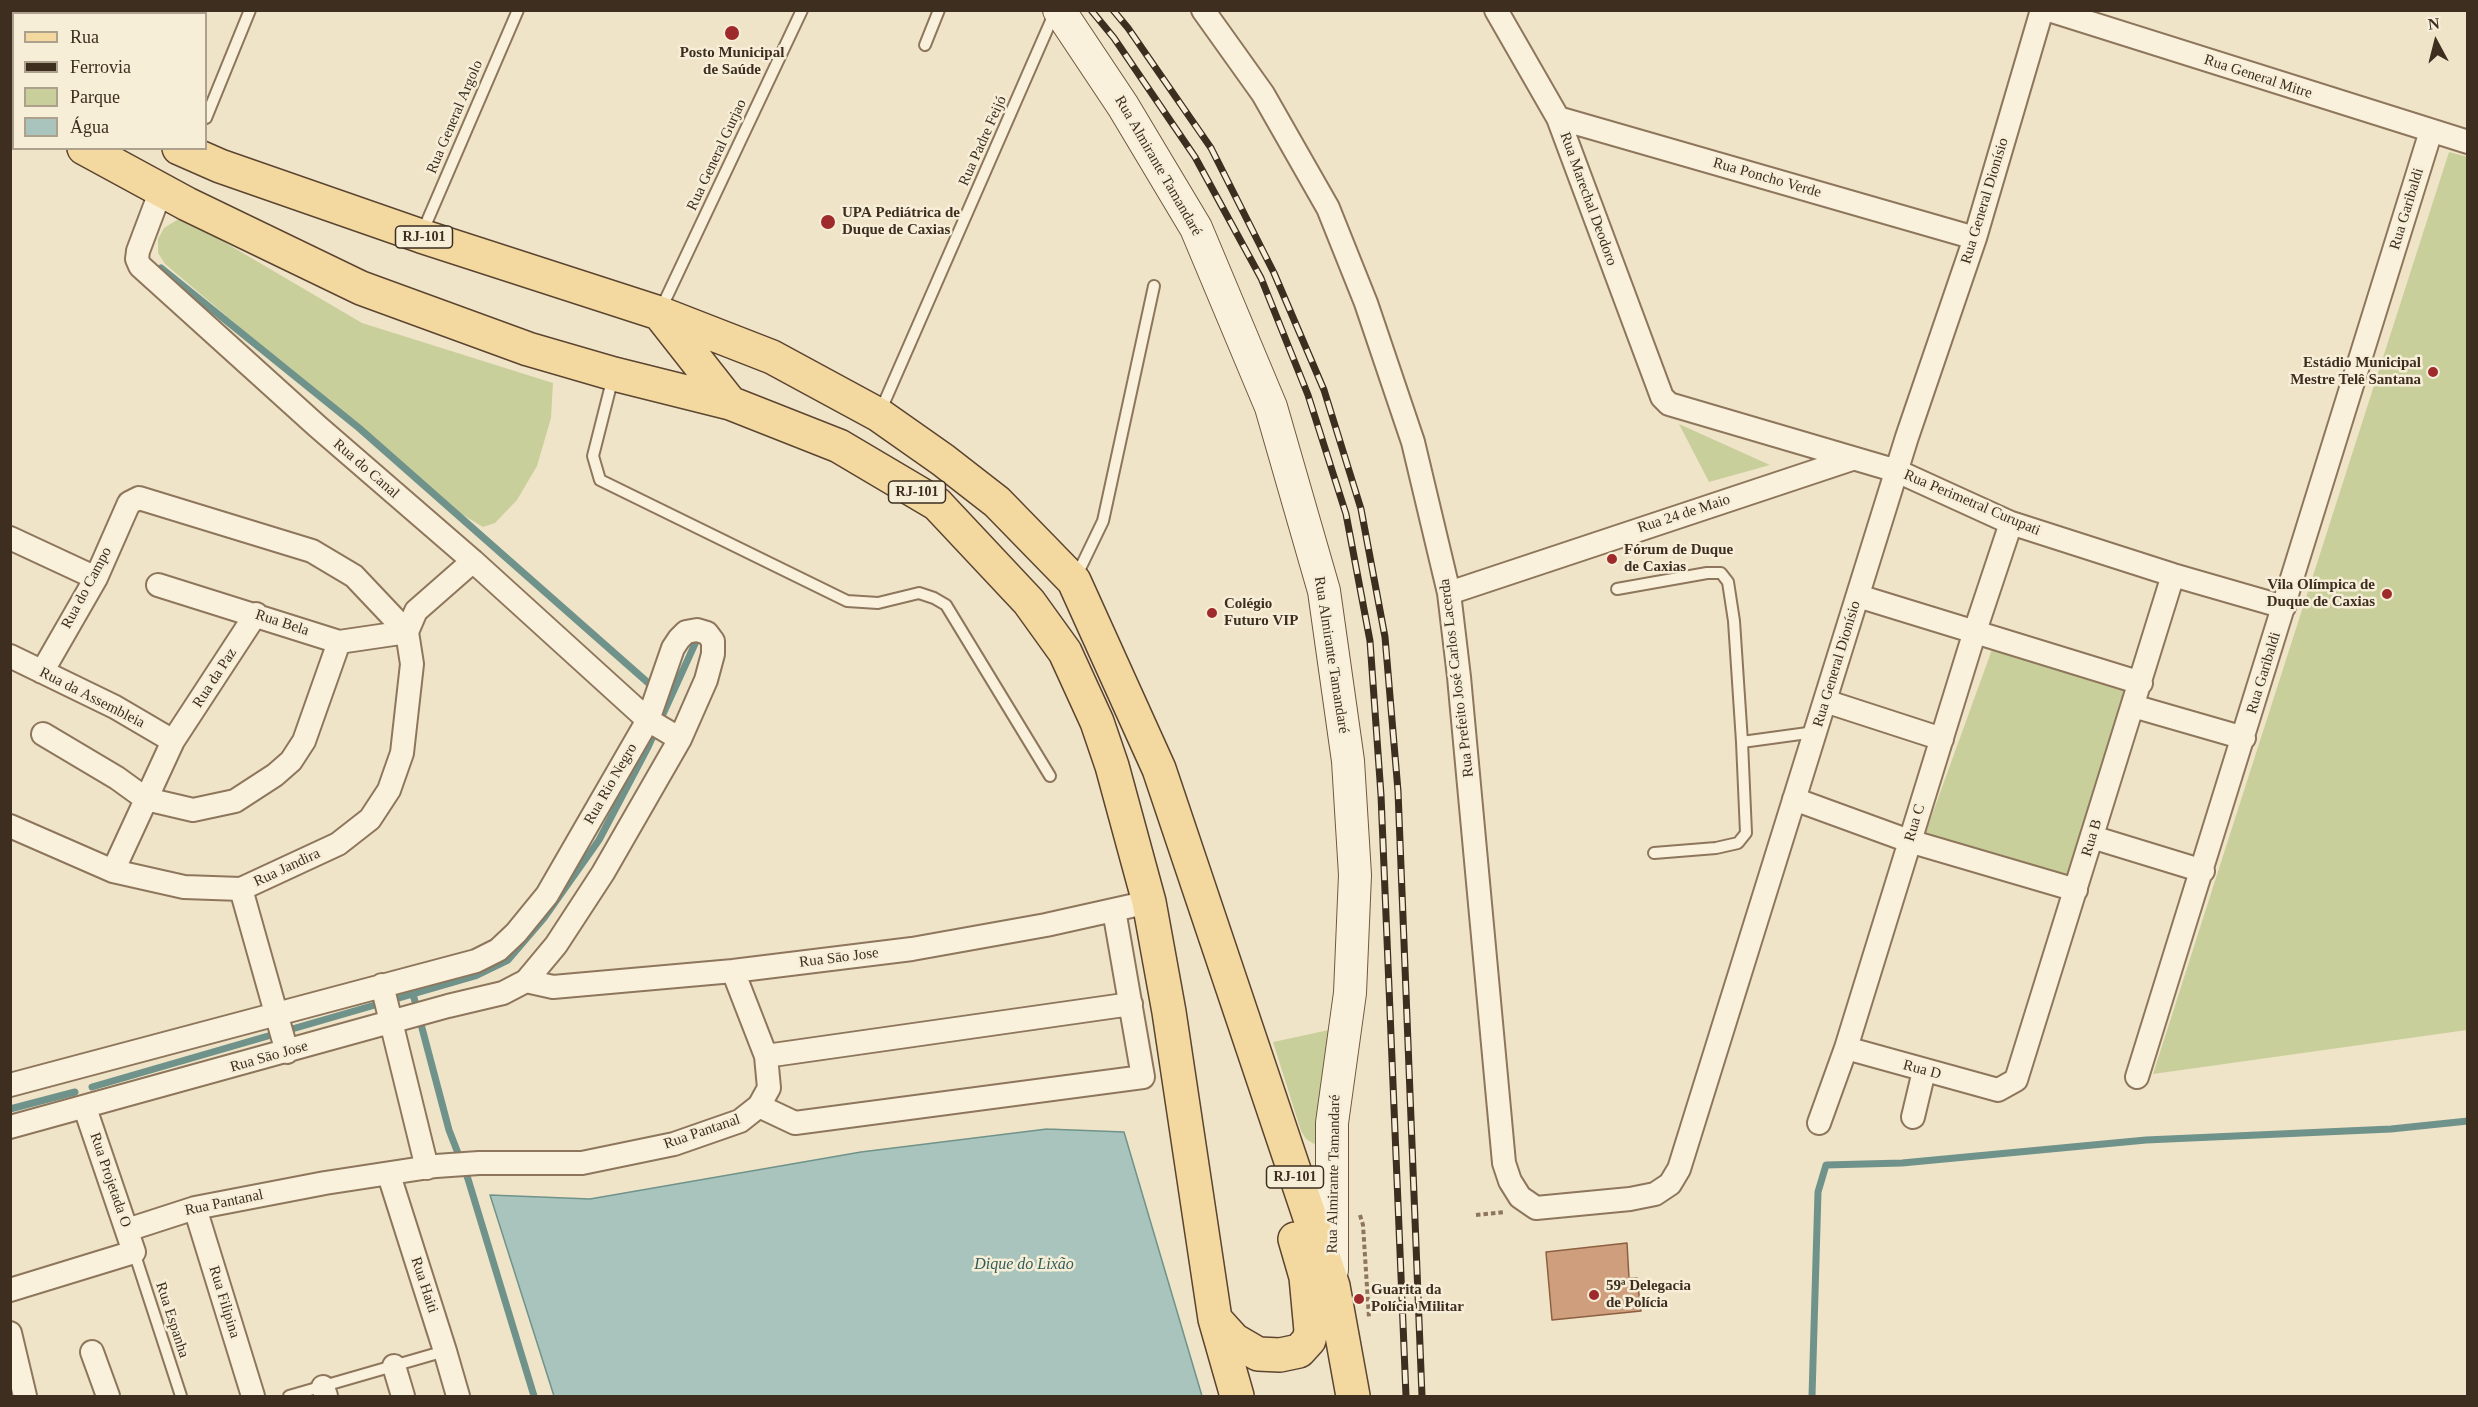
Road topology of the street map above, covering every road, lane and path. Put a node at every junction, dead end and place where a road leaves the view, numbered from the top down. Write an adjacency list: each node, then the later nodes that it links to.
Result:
1 (250, 10): 11 (lane)
2 (518, 10): 18 (lane, Rua General Argolo)
3 (802, 10): 21 (lane, Rua General Gurjao)
4 (939, 10): 10 (lane)
5 (1058, 10): 25 (lane, Rua Padre Feijó); 95 (main road, Rua Almirante Tamandaré)
6 (1203, 10): 36 (street, Rua Prefeito José Carlos Lacerda)
7 (1496, 10): 12 (street, Rua Marechal Deodoro)
8 (2042, 10): 19 (street, Rua General Dionísio)
9 (2049, 10): 13 (street, Rua General Mitre)
10 (925, 45)
11 (207, 116)
12 (1558, 118): 19 (street, Rua Poncho Verde); 23 (street, Rua Marechal Deodoro)
13 (2431, 131): 14 (street, Rua General Mitre); 38 (street, Rua Garibaldi)
14 (2468, 142)
15 (88, 150): 17 (main road, RJ-101)
16 (188, 150): 18 (main road, RJ-101)
17 (161, 190): 22 (main road, RJ-101); 30 (street, Rua do Canal)
18 (421, 236): 21 (main road, RJ-101)
19 (1975, 238): 27 (street, Rua General Dionísio)
20 (1154, 286): 33 (lane)
21 (659, 312): 24 (main road); 25 (main road, RJ-101)
22 (614, 374): 24 (main road, RJ-101); 56 (lane)
23 (1662, 397): 26 (street, Rua Perimetral Curupati)
24 (730, 403): 67 (main road, RJ-101)
25 (879, 415): 33 (main road, RJ-101)
26 (1852, 459): 27 (street, Rua Perimetral Curupati); 36 (street, Rua 24 de Maio)
27 (1897, 471): 28 (street, Rua Perimetral Curupati); 37 (street, Rua General Dionísio)
28 (2011, 523): 31 (street, Rua Perimetral Curupati); 40 (street, Rua C)
29 (10, 538): 32 (street)
30 (473, 561): 41 (street); 49 (street, Rua do Canal)
31 (2173, 575): 38 (street, Rua Perimetral Curupati); 46 (street, Rua B)
32 (96, 578): 41 (street, Rua do Campo); 45 (street, Rua do Campo)
33 (1074, 581): 79 (main road, RJ-101)
34 (158, 585): 39 (street, Rua Bela)
35 (1617, 589): 55 (lane)
36 (1449, 593): 92 (street, Rua Prefeito José Carlos Lacerda)
37 (1858, 596): 40 (street); 47 (street, Rua General Dionísio)
38 (2284, 607): 52 (street, Rua Garibaldi)
39 (256, 614): 43 (street, Rua Bela); 54 (street, Rua da Paz)
40 (1975, 631): 46 (street); 53 (street, Rua C)
41 (407, 632): 43 (street, Rua Bela); 65 (street, Rua Jandira)
42 (713, 641): 49 (street, Rua Sāo Jose); 49 (street, Rua Rio Negro)
43 (339, 642): 57 (street)
44 (10, 656): 45 (street, Rua da Assembleia)
45 (42, 672): 54 (street, Rua da Assembleia)
46 (2141, 683): 48 (street, Rua B)
47 (1825, 702): 50 (street, Rua General Dionísio); 53 (street)
48 (2133, 705): 52 (street); 60 (street, Rua B)
49 (661, 717): 69 (street, Rua Rio Negro); 71 (street, Rua Sāo Jose)
50 (1815, 732): 55 (lane); 58 (street, Rua General Dionísio)
51 (44, 734): 57 (street)
52 (2244, 738): 64 (street, Rua Garibaldi)
53 (1942, 739): 61 (street, Rua C)
54 (173, 741): 57 (street, Rua da Paz)
55 (1742, 742): 62 (lane)
56 (1050, 776)
57 (146, 799): 63 (street, Rua da Paz)
58 (1794, 800): 61 (street); 92 (street, Rua General Dionísio)
59 (10, 826): 63 (street, Rua Jandira)
60 (2092, 837): 64 (street); 66 (street, Rua B)
61 (1909, 841): 66 (street); 76 (street, Rua C)
62 (1654, 853)
63 (113, 871): 65 (street, Rua Jandira)
64 (2203, 871): 81 (street, Rua Garibaldi)
65 (241, 889): 75 (street)
66 (2076, 890): 83 (street, Rua B)
67 (1149, 902): 68 (street, Rua Sāo Jose); 97 (main road, RJ-101)
68 (1114, 910): 70 (street, Rua Sāo Jose); 73 (street, Rua Pantanal)
69 (498, 950): 72 (street, Rua Sāo Jose)
70 (733, 970): 71 (street, Rua Sāo Jose); 78 (street)
71 (526, 981): 72 (street, Rua Sāo Jose)
72 (441, 991): 74 (street, Rua Sāo Jose); 74 (street, Rua Sāo Jose)
73 (1131, 1004): 78 (street); 84 (street, Rua Pantanal)
74 (389, 1006): 75 (street, Rua Sāo Jose); 77 (street, Rua Sāo Jose); 89 (street)
75 (276, 1018): 77 (street); 82 (street, Rua Sāo Jose)
76 (1846, 1048): 80 (street, Rua D); 87 (street, Rua C)
77 (286, 1050): 85 (street, Rua Sāo Jose)
78 (766, 1056): 84 (street)
79 (1259, 1067): 95 (main road, RJ-101); 97 (main road)
80 (1924, 1071): 83 (street, Rua D); 86 (street)
81 (2137, 1077)
82 (10, 1085)
83 (1998, 1090)
84 (759, 1106): 89 (street, Rua Pantanal)
85 (85, 1108): 88 (street, Rua Sāo Jose); 93 (street, Rua Projetada O)
86 (1913, 1117)
87 (1819, 1123)
88 (10, 1128)
89 (432, 1167): 90 (street, Rua Pantanal)
90 (388, 1174): 91 (street, Rua Pantanal); 99 (street, Rua Haiti)
91 (195, 1208): 93 (street, Rua Pantanal); 106 (street, Rua Filipina)
92 (1536, 1208)
93 (127, 1230): 94 (street, Rua Projetada O)
94 (134, 1252): 96 (street); 105 (lane, Rua Espanha)
95 (1333, 1286): 111 (main road, RJ-101)
96 (10, 1290)
97 (1215, 1319): 110 (main road, RJ-101)
98 (10, 1333): 103 (street)
99 (445, 1351): 101 (lane); 109 (street, Rua Haiti)
100 (92, 1352): 104 (street)
101 (394, 1366): 102 (lane); 108 (street)
102 (324, 1392): 107 (lane)
103 (25, 1396)
104 (108, 1396)
105 (181, 1396)
106 (253, 1396)
107 (290, 1396)
108 (403, 1396)
109 (458, 1396)
110 (1237, 1396)
111 (1353, 1396)

